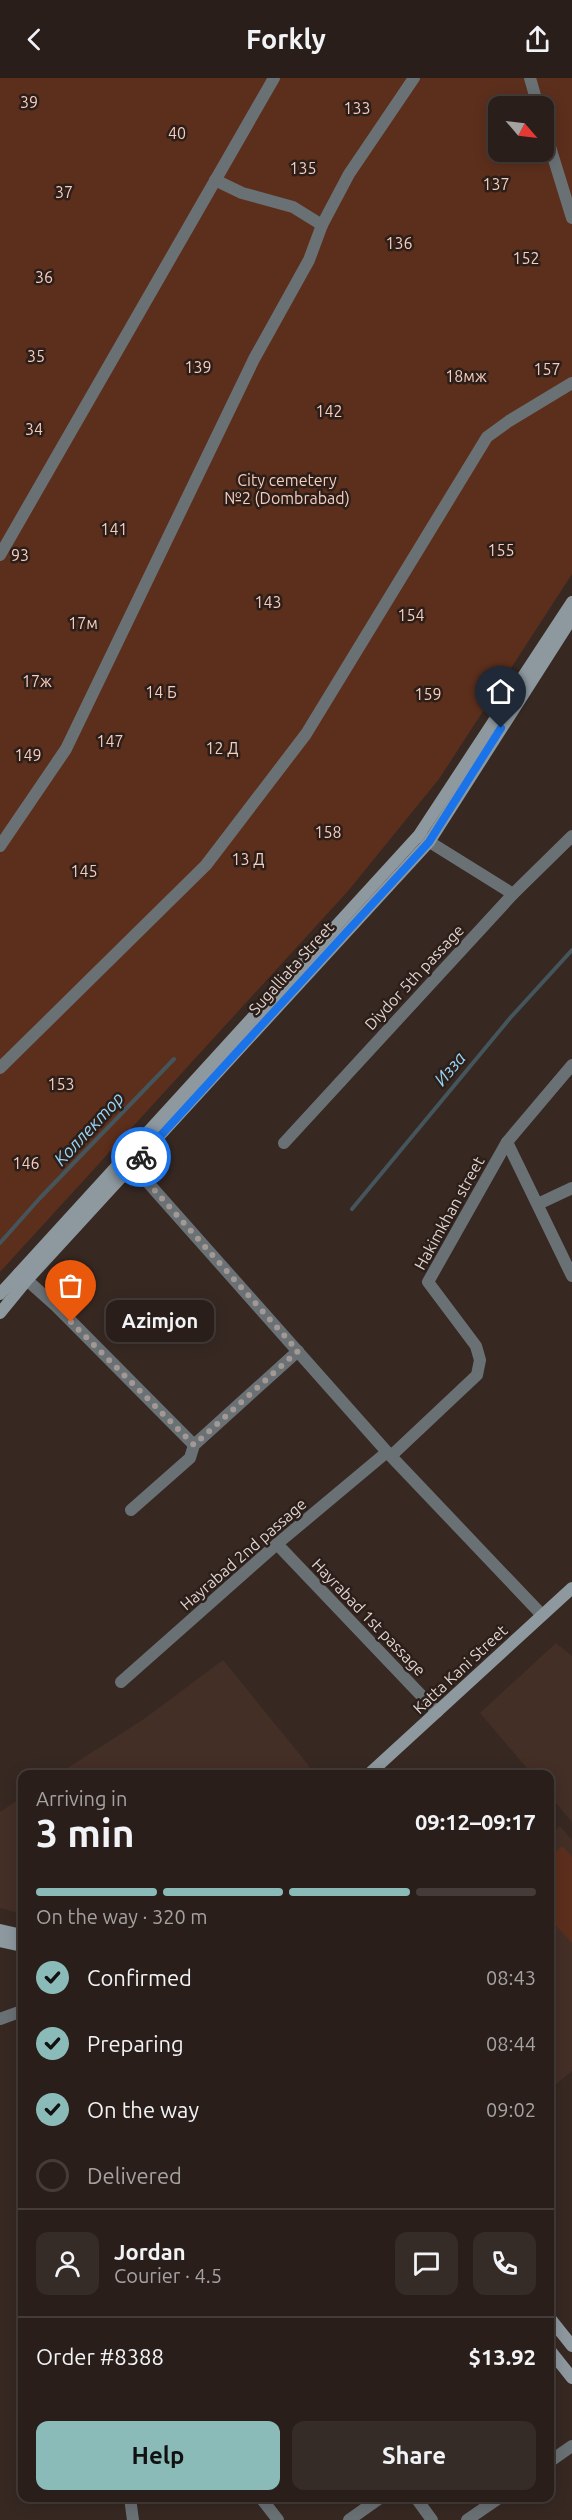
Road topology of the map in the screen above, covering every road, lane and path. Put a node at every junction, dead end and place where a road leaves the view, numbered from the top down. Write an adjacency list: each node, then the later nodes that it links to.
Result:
1 (273, 78): 6 (street)
2 (414, 78): 8 (street)
3 (530, 78): 4 (street)
4 (535, 96)
5 (554, 160): 7 (street)
6 (215, 180): 8 (street); 10 (street)
7 (572, 218)
8 (322, 225): 15 (street)
9 (572, 383): 18 (street)
10 (0, 555)
11 (572, 602): 14 (main road, Sugalliata Street)
12 (572, 618): 14 (main road, Sugalliata Street)
13 (572, 836): 16 (street, Diydor 5th passage)
14 (424, 838): 16 (street); 21 (main road, Sugalliata Street)
15 (0, 846)
16 (513, 894): 20 (street, Diydor 5th passage)
17 (572, 1065): 19 (street, Hakimkhаn street)
18 (0, 1068)
19 (507, 1142): 23 (street); 30 (street, Hakimkhаn street)
20 (284, 1143)
21 (129, 1161): 24 (main road, Sugalliata Street); 28 (street)
22 (572, 1188): 23 (street)
23 (538, 1204): 25 (street)
24 (22, 1276): 26 (main road, Sugalliata Street); 27 (main road, Sugalliata Street); 29 (street)
25 (572, 1276)
26 (0, 1294)
27 (0, 1313)
28 (298, 1351): 29 (street); 30 (street)
29 (194, 1445): 31 (street)
30 (389, 1454): 32 (street, Hayrаbаd 2nd passage); 34 (street)
31 (131, 1510)
32 (278, 1544): 35 (street, Hayrаbаd 2nd passage); 36 (street, Hayrаbаd 1st passage)
33 (572, 1588): 34 (main road, Katta Kani Street)
34 (542, 1615): 36 (main road, Katta Kani Street)
35 (122, 1682)
36 (437, 1712): 37 (main road, Katta Kani Street)
37 (373, 1770)
38 (0, 1930): 39 (main road)
39 (18, 1934)
40 (0, 1941): 41 (main road)
41 (18, 1945)
42 (18, 2012): 43 (street)
43 (0, 2019)
44 (554, 2323): 45 (main road)
45 (572, 2346)
46 (554, 2355): 47 (main road)
47 (572, 2378)
48 (572, 2446): 49 (street)
49 (554, 2459)
50 (131, 2502): 55 (street)
51 (264, 2502): 56 (street)
52 (374, 2502): 57 (street)
53 (419, 2502): 58 (street)
54 (493, 2502): 59 (street)
55 (133, 2520)
56 (278, 2520)
57 (349, 2520)
58 (432, 2520)
59 (467, 2520)

